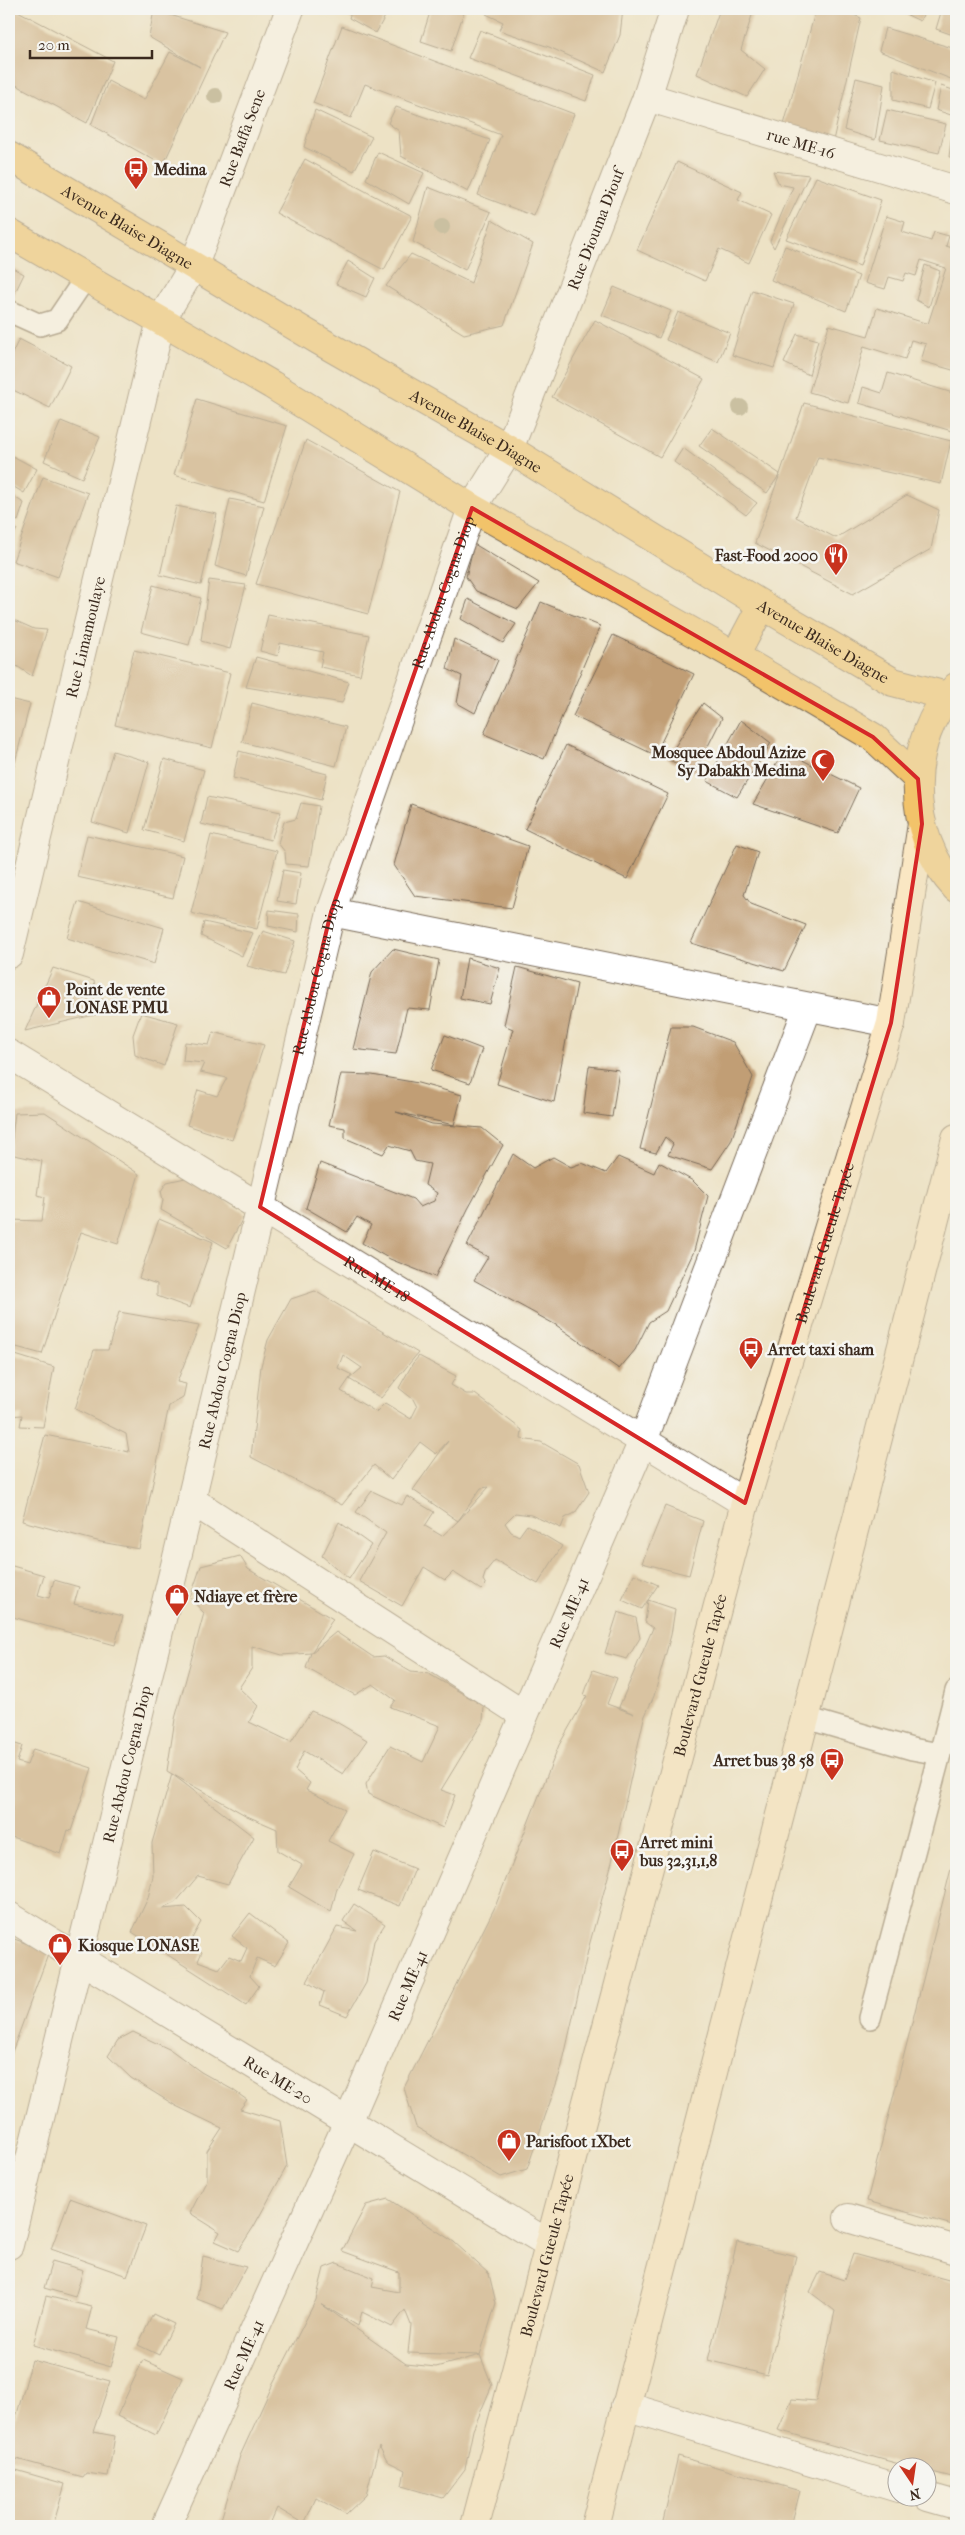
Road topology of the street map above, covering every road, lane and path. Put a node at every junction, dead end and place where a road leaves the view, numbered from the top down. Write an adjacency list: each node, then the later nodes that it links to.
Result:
1 (290, 9): 7 (street, Rue Baffa Sene)
2 (675, 9): 3 (street, Rue Diouma Diouf)
3 (647, 97): 5 (street, rue ME-16); 11 (street, Rue Diouma Diouf)
4 (9, 156): 7 (main road, Avenue Blaise Diagne)
5 (956, 190)
6 (9, 233): 8 (main road)
7 (194, 266): 10 (street, Rue Baffa Sene); 11 (main road, Avenue Blaise Diagne)
8 (86, 277): 9 (lane); 10 (main road)
9 (9, 311)
10 (161, 320): 12 (main road); 20 (street, Rue Limamoulaye)
11 (509, 449): 12 (street, Rue Diouma Diouf); 13 (main road, Avenue Blaise Diagne)
12 (472, 508): 14 (main road); 19 (street, Rue Abdou Cogna Diop)
13 (762, 605): 14 (main road); 15 (main road, Avenue Blaise Diagne)
14 (735, 656): 16 (main road)
15 (952, 692): 16 (main road)
16 (918, 779): 17 (main road)
17 (922, 824): 18 (main road); 22 (street, Boulevard Gueule Tapée)
18 (956, 888)
19 (331, 912): 21 (street); 26 (street, Rue Abdou Cogna Diop)
20 (9, 954)
21 (808, 1007): 22 (street); 27 (street, Rue ME-41)
22 (891, 1023): 29 (street, Boulevard Gueule Tapée)
23 (9, 1054): 26 (street, Rue ME-18)
24 (956, 1138): 25 (street)
25 (952, 1173): 32 (street)
26 (260, 1207): 27 (street, Rue ME-18); 28 (street, Rue Abdou Cogna Diop)
27 (643, 1441): 29 (street, Rue ME-18); 31 (street, Rue ME-41)
28 (191, 1500): 31 (street); 35 (street, Rue Abdou Cogna Diop)
29 (745, 1503): 39 (street, Boulevard Gueule Tapée)
30 (956, 1691): 33 (lane)
31 (524, 1715): 37 (street, Rue ME-41)
32 (806, 1718): 33 (lane); 42 (street)
33 (940, 1754): 36 (lane)
34 (9, 1916): 35 (street, Rue ME-20)
35 (80, 1959): 37 (street, Rue ME-20); 40 (street, Rue Abdou Cogna Diop)
36 (870, 2018)
37 (348, 2122): 39 (street, Rue ME-20); 46 (street, Rue ME-41)
38 (848, 2218): 41 (street)
39 (549, 2244): 47 (street, Boulevard Gueule Tapée)
40 (9, 2245)
41 (956, 2250)
42 (625, 2406): 43 (street); 48 (street)
43 (888, 2485)
44 (938, 2500): 45 (street)
45 (956, 2505)
46 (166, 2526)
47 (475, 2526)
48 (595, 2526)

